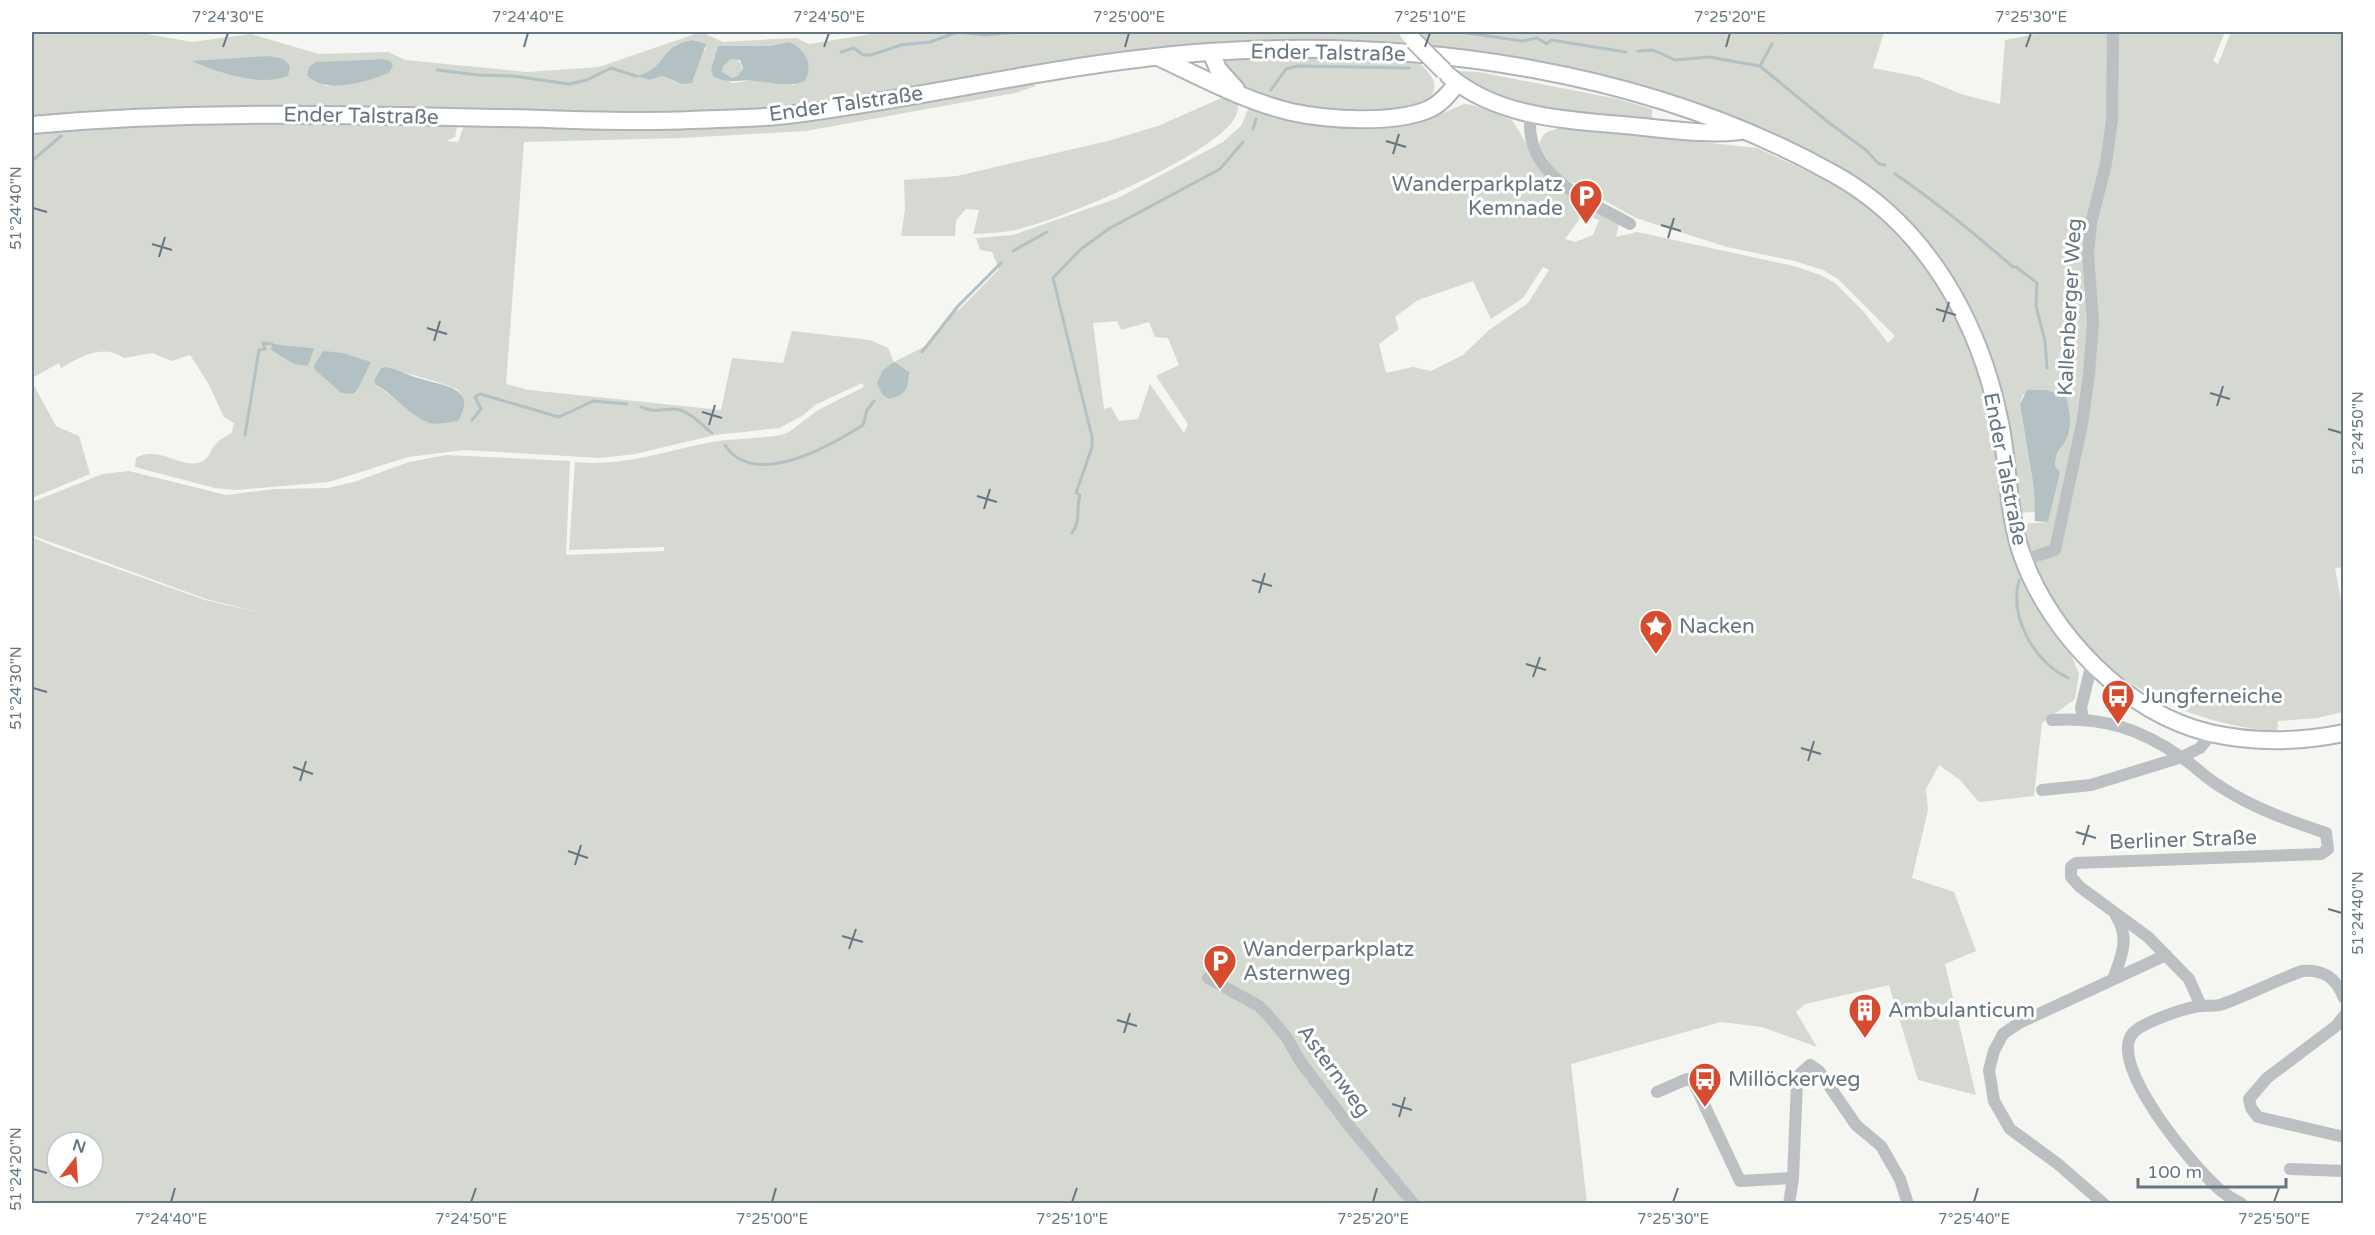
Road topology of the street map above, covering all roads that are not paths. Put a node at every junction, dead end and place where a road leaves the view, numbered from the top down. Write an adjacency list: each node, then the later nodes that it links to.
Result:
1 (2113, 32): 11 (street, Kallenberger Weg)
2 (1411, 36): 5 (main road, bridge)
3 (1211, 52): 4 (main road, Ender Talstraße); 6 (main road); 9 (main road, Ender Talstraße)
4 (1159, 58): 6 (main road); 8 (main road, Ender Talstraße)
5 (1457, 83): 6 (main road); 7 (main road)
6 (1244, 96)
7 (1531, 114): 9 (main road); 10 (street)
8 (32, 124)
9 (1746, 130): 11 (main road, Ender Talstraße)
10 (1630, 224)
11 (2024, 560): 12 (main road, Ender Talstraße)
12 (2092, 663): 13 (street); 15 (main road, Ender Talstraße)
13 (2083, 718): 14 (street, Berliner Straße); 17 (street, Berliner Straße)
14 (2052, 720)
15 (2212, 733): 16 (main road, Ender Talstraße); 17 (street)
16 (2343, 733)
17 (2182, 757): 18 (street); 19 (street, Berliner Straße)
18 (2042, 789)
19 (2113, 910): 20 (street, Berliner Straße); 21 (street)
20 (2166, 955): 21 (street); 24 (street, Berliner Straße)
21 (2114, 977): 34 (street)
22 (1208, 978): 31 (street, Asternweg)
23 (2343, 998): 24 (street)
24 (2201, 1006): 35 (street)
25 (2343, 1016): 27 (street)
26 (1657, 1092): 30 (street)
27 (2343, 1137)
28 (2290, 1169): 29 (street)
29 (2343, 1171)
30 (1793, 1178): 32 (street); 33 (street)
31 (1414, 1203)
32 (1789, 1203)
33 (1908, 1203)
34 (2104, 1203)
35 (2242, 1203)

